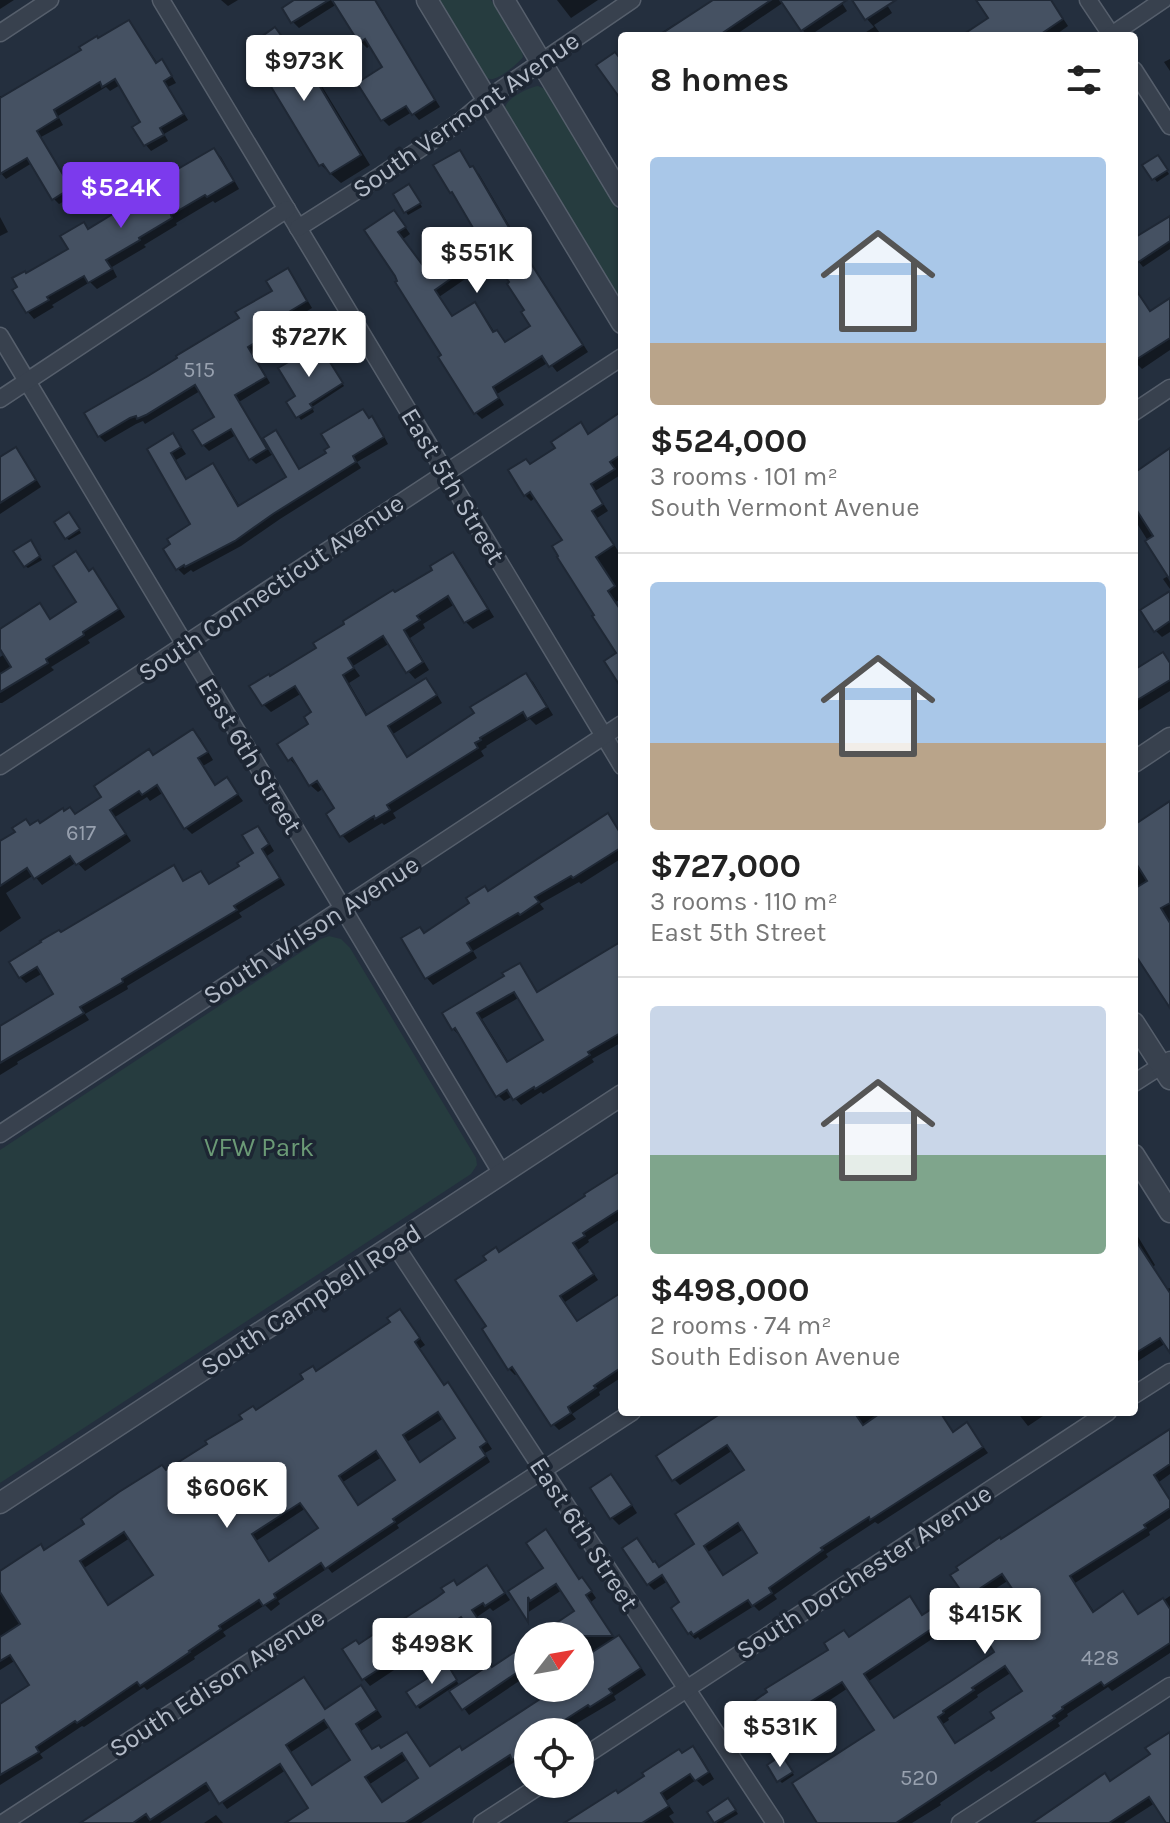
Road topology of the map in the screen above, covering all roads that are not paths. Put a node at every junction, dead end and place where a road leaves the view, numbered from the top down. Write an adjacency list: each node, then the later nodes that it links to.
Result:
1 (50, 0): 10 (street)
2 (161, 0): 16 (street, East 5th Street)
3 (427, 0): 13 (street)
4 (504, 0): 11 (street)
5 (632, 0): 11 (street, South Vermont Avenue)
6 (1088, 0): 8 (street)
7 (1163, 0): 9 (street)
8 (1108, 32)
9 (1117, 32)
10 (0, 33)
11 (541, 62): 13 (street, South Vermont Avenue); 15 (street)
12 (1138, 76): 14 (street)
13 (487, 99): 17 (street, South Vermont Avenue); 18 (street)
14 (1170, 126)
15 (618, 190)
16 (287, 209): 17 (street, East 5th Street); 21 (street)
17 (298, 228): 25 (street, East 5th Street)
18 (618, 316)
19 (0, 336): 21 (street, East 6th Street)
20 (618, 360): 25 (street, South Connecticut Avenue)
21 (26, 381): 23 (street); 26 (street, East 6th Street)
22 (1170, 388): 24 (street)
23 (0, 399)
24 (1138, 409)
25 (444, 473): 26 (street, South Connecticut Avenue); 28 (street, East 5th Street)
26 (184, 645): 32 (street, South Connecticut Avenue); 33 (street, East 6th Street)
27 (618, 727): 28 (street, South Wilson Avenue)
28 (604, 736): 30 (street, East 5th Street); 33 (street, South Wilson Avenue)
29 (1170, 738): 31 (street)
30 (618, 759)
31 (1138, 759)
32 (0, 766)
33 (342, 909): 38 (street, South Wilson Avenue); 40 (street, East 6th Street)
34 (1138, 1028): 35 (street)
35 (1167, 1068): 36 (street)
36 (1138, 1081)
37 (618, 1098): 40 (street, South Campbell Road)
38 (0, 1134)
39 (1138, 1161): 41 (street)
40 (502, 1174): 42 (street, South Campbell Road)
41 (1170, 1212)
42 (395, 1245): 47 (street, East 6th Street); 48 (street, South Campbell Road)
43 (1170, 1372): 44 (street)
44 (1138, 1392)
45 (626, 1416): 47 (street, South Edison Avenue)
46 (1102, 1416): 50 (street, South Dorchester Avenue)
47 (542, 1471): 50 (street, East 6th Street); 53 (street, South Edison Avenue)
48 (0, 1503)
49 (1170, 1686): 56 (street)
50 (686, 1689): 51 (street, South Dorchester Avenue); 55 (street, East 6th Street)
51 (594, 1750)
52 (520, 1798): 54 (street)
53 (3, 1823)
54 (482, 1823)
55 (775, 1823)
56 (960, 1823)

